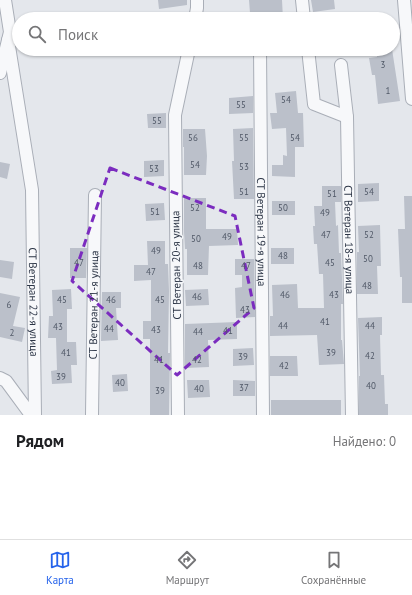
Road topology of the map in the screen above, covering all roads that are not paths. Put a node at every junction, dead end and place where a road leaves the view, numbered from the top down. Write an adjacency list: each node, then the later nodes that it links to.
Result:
1 (5, 0): 7 (street)
2 (197, 0): 5 (street)
3 (302, 0): 6 (street)
4 (404, 0): 13 (street)
5 (196, 12)
6 (303, 12)
7 (8, 40): 12 (street); 18 (street, СТ Ветеран 22-я улица)
8 (187, 56): 20 (street, СТ Ветеран 20-я улица)
9 (260, 56): 21 (street, СТ Ветеран 19-я улица)
10 (309, 56): 14 (street)
11 (341, 66): 14 (street, СТ Ветеран 18-я улица)
12 (0, 73)
13 (412, 99)
14 (348, 117): 22 (street, СТ Ветеран 18-я улица)
15 (95, 194): 19 (street, СТ Ветеран 21-я улица)
16 (0, 378): 17 (street)
17 (31, 415)
18 (35, 415)
19 (92, 415)
20 (178, 415)
21 (263, 415)
22 (352, 415)

